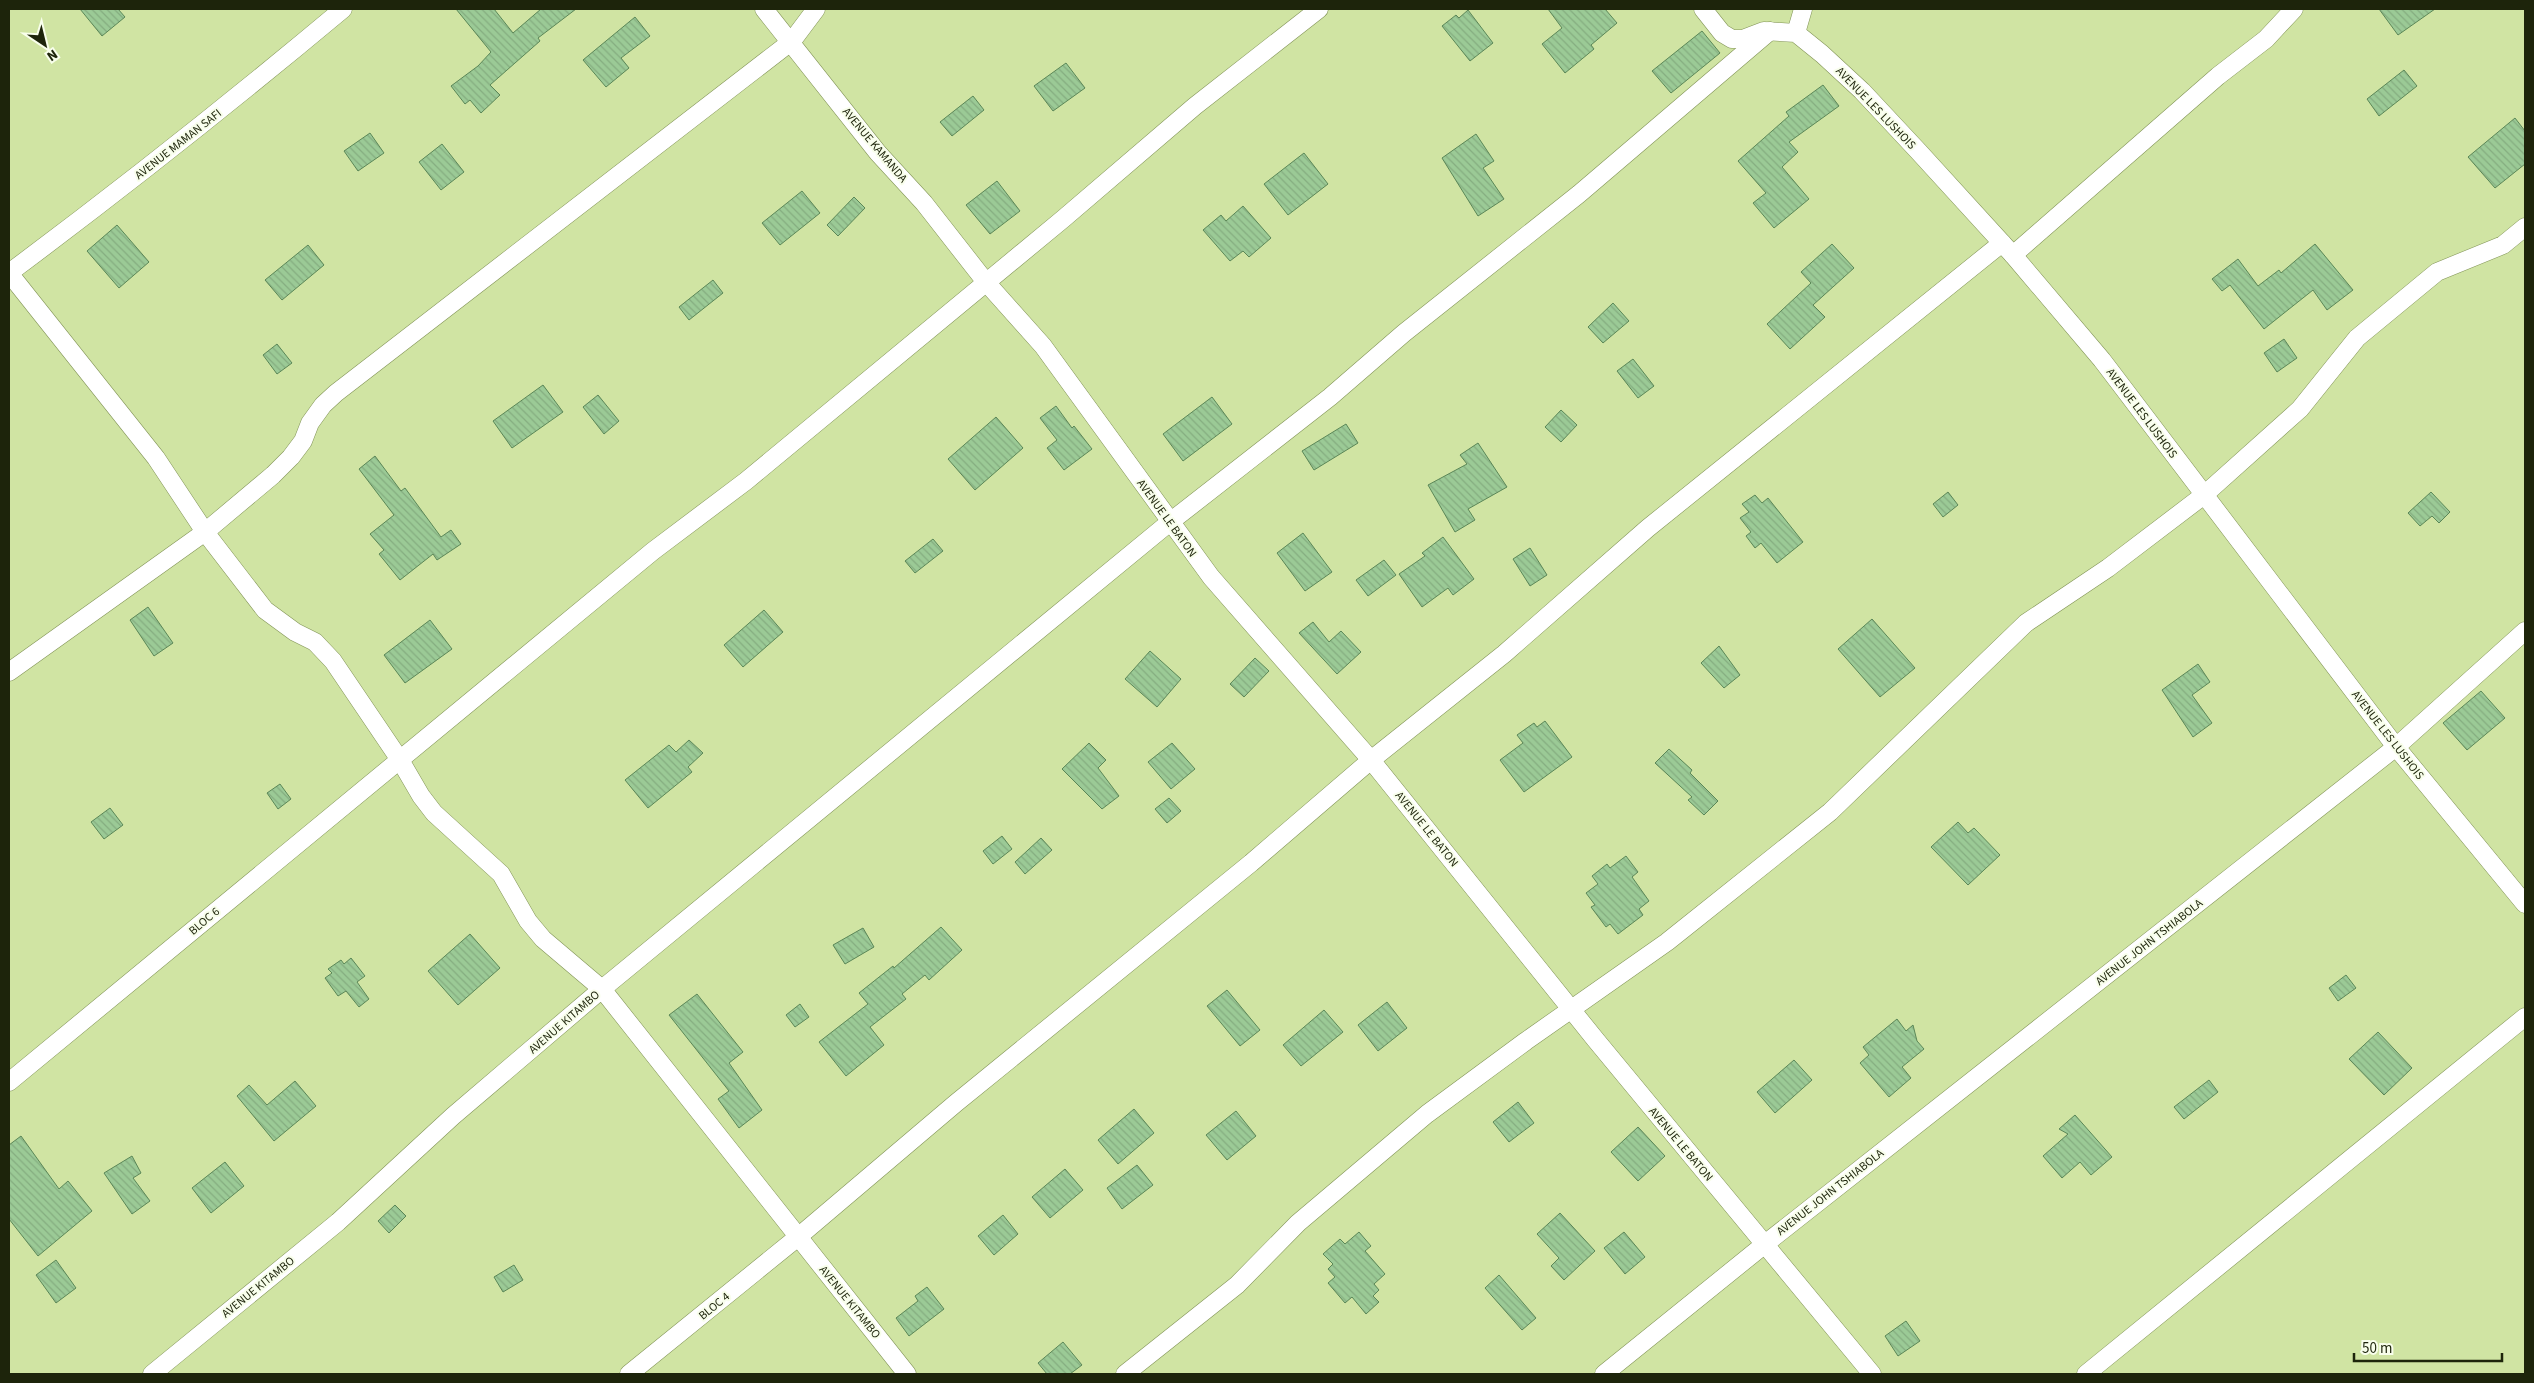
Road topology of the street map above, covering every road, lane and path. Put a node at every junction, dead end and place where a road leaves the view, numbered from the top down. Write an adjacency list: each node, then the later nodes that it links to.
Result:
1 (343, 9): 13 (street, AVENUE MAMAN SAFI)
2 (764, 9): 10 (street, AVENUE KAMANDA)
3 (816, 9): 10 (street)
4 (1319, 9): 14 (street, BLOC 6)
5 (1703, 9): 8 (street)
6 (1803, 9): 9 (street)
7 (2294, 9): 12 (street, BLOC 4)
8 (1770, 31): 9 (street); 16 (street)
9 (1796, 33): 12 (street, AVENUE LES LUSHOIS)
10 (792, 42): 14 (street, AVENUE KAMANDA); 17 (street)
11 (2525, 227): 15 (street)
12 (2008, 249): 15 (street, AVENUE LES LUSHOIS); 22 (street, BLOC 4)
13 (9, 273): 17 (street)
14 (985, 281): 16 (street, AVENUE LE BATON); 21 (street, BLOC 6)
15 (2204, 496): 20 (street, AVENUE LES LUSHOIS); 25 (street)
16 (1170, 522): 22 (street, AVENUE LE BATON); 24 (street)
17 (205, 532): 19 (street); 21 (street)
18 (2525, 631): 20 (street, AVENUE JOHN TSHIABOLA)
19 (9, 672)
20 (2396, 747): 23 (street, AVENUE LES LUSHOIS); 29 (street, AVENUE JOHN TSHIABOLA)
21 (400, 760): 24 (street); 27 (street, BLOC 6)
22 (1371, 760): 25 (street, AVENUE LE BATON); 28 (street, BLOC 4)
23 (2525, 904)
24 (602, 989): 28 (street, AVENUE KITAMBO); 30 (street, AVENUE KITAMBO)
25 (1572, 1011): 29 (street, AVENUE LE BATON); 33 (street)
26 (2525, 1017): 36 (street)
27 (9, 1082)
28 (798, 1237): 31 (street, BLOC 4); 32 (street, AVENUE KITAMBO)
29 (1764, 1244): 34 (street, AVENUE JOHN TSHIABOLA); 35 (street, AVENUE LE BATON)
30 (152, 1374)
31 (630, 1374)
32 (907, 1374)
33 (1125, 1374)
34 (1604, 1374)
35 (1872, 1374)
36 (2086, 1374)

